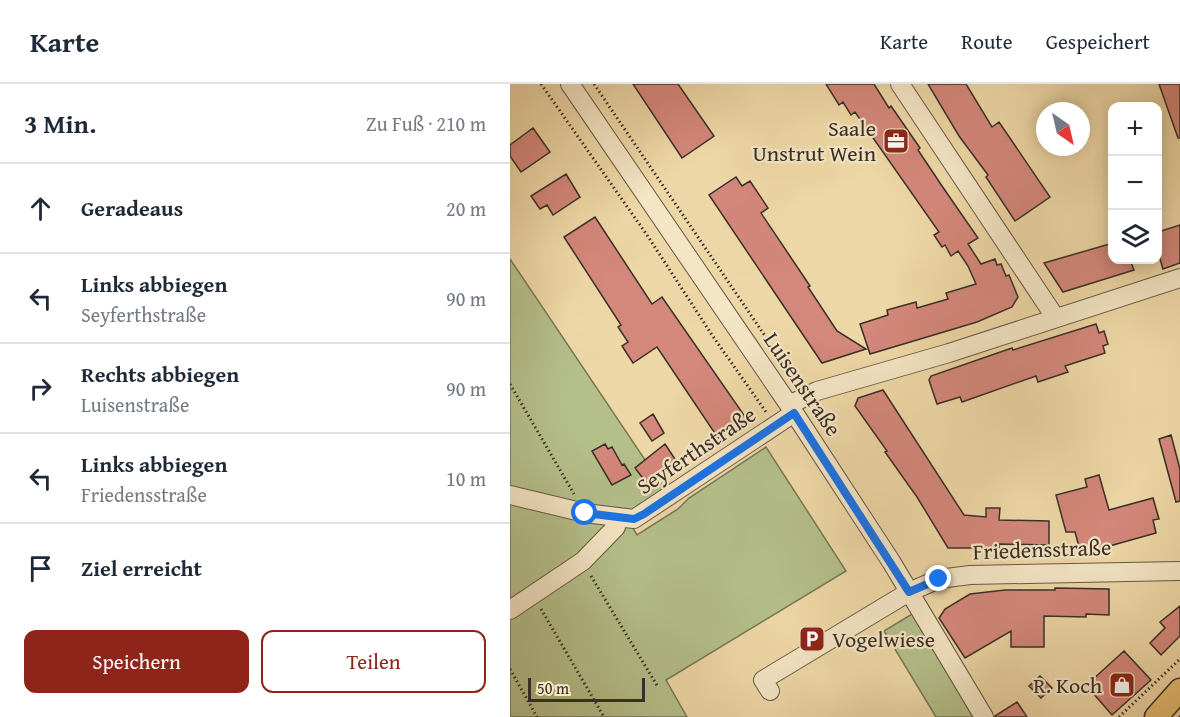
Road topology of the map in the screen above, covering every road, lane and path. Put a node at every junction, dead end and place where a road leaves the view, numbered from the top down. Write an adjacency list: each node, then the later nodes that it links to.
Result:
1 (541, 84): 9 (path)
2 (570, 84): 8 (street, Luisenstraße)
3 (594, 84): 8 (path)
4 (900, 84): 6 (street)
5 (1180, 278): 6 (street, Seyferthstraße)
6 (1055, 317): 8 (street, Seyferthstraße)
7 (510, 384): 11 (path)
8 (796, 404): 9 (street, Seyferthstraße); 15 (street, Luisenstraße)
9 (776, 425): 12 (street, Seyferthstraße)
10 (510, 495): 11 (street)
11 (585, 513): 12 (street)
12 (619, 523): 13 (street)
13 (583, 561): 16 (street); 20 (path)
14 (1180, 571): 15 (street, Friedensstraße)
15 (909, 592): 22 (street, Friedensstraße); 25 (street, Luisenstraße)
16 (533, 595): 17 (street); 24 (path)
17 (510, 610)
18 (1180, 659): 26 (path)
19 (510, 669): 23 (path)
20 (658, 687)
21 (1180, 690): 27 (main road)
22 (770, 691)
23 (537, 717)
24 (604, 717)
25 (984, 717)
26 (1119, 717)
27 (1156, 717)

